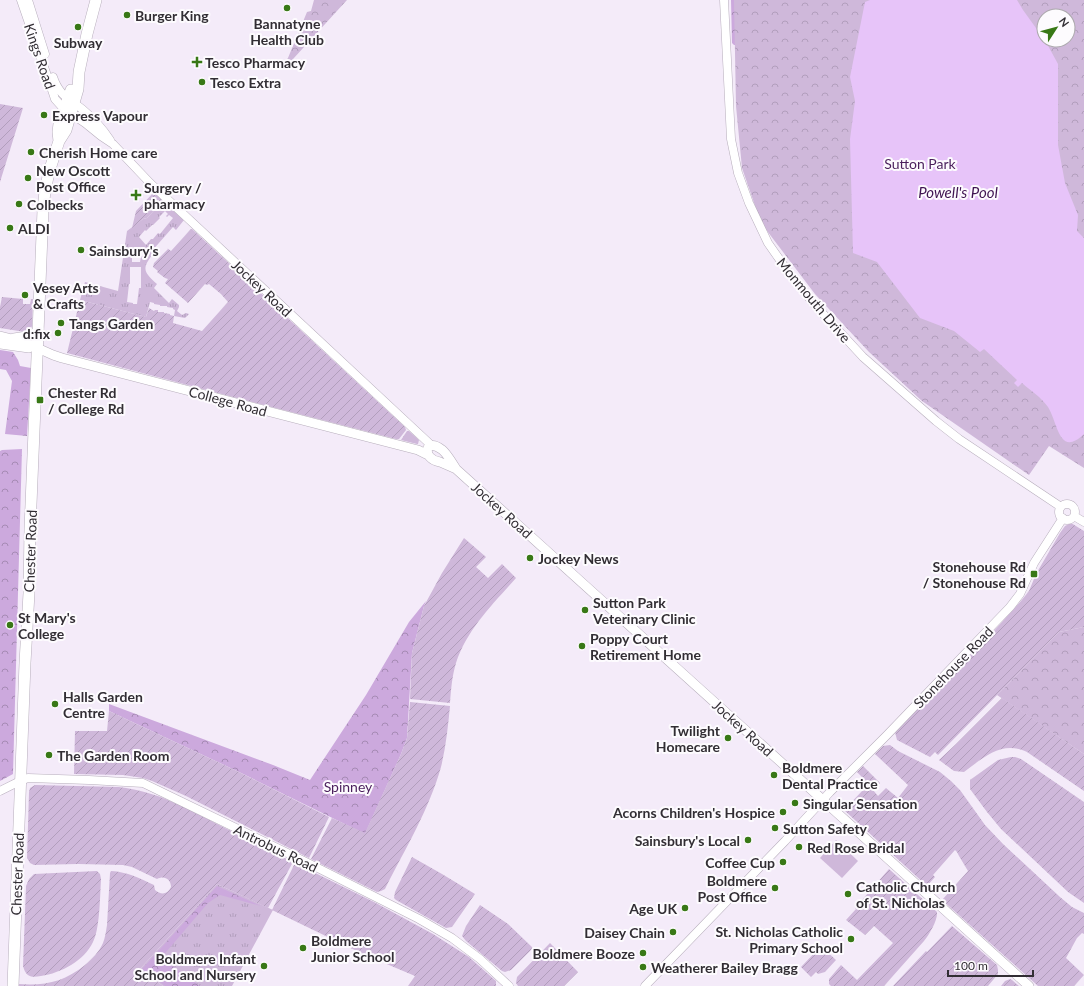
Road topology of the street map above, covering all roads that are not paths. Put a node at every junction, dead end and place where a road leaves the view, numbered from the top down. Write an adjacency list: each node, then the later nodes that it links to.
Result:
1 (21, 0): 5 (street, Kings Road)
2 (28, 0): 5 (street, Kings Road)
3 (96, 0): 5 (highway, Chester Road)
4 (724, 0): 13 (street, Monmouth Drive)
5 (69, 106): 6 (highway, Chester Road); 11 (street, Jockey Road)
6 (39, 329): 8 (main road, College Road); 10 (highway, Chester Road)
7 (0, 336): 8 (main road, College Road)
8 (11, 338): 10 (main road, College Road)
9 (0, 344): 10 (main road, College Road)
10 (38, 349): 11 (main road, College Road); 17 (highway, Chester Road)
11 (429, 449): 12 (main road); 12 (main road)
12 (443, 458): 19 (main road, Jockey Road)
13 (1061, 507): 14 (street); 15 (street)
14 (1074, 516): 15 (street); 16 (street)
15 (1062, 518): 19 (street, Stonehouse Road)
16 (1084, 522)
17 (20, 781): 18 (street, Antrobus Road); 20 (highway, Chester Road); 21 (street, Antrobus Road)
18 (0, 791)
19 (823, 800): 22 (street, Stonehouse Road); 23 (main road, Jockey Road)
20 (13, 986)
21 (509, 986)
22 (645, 986)
23 (1029, 986)

